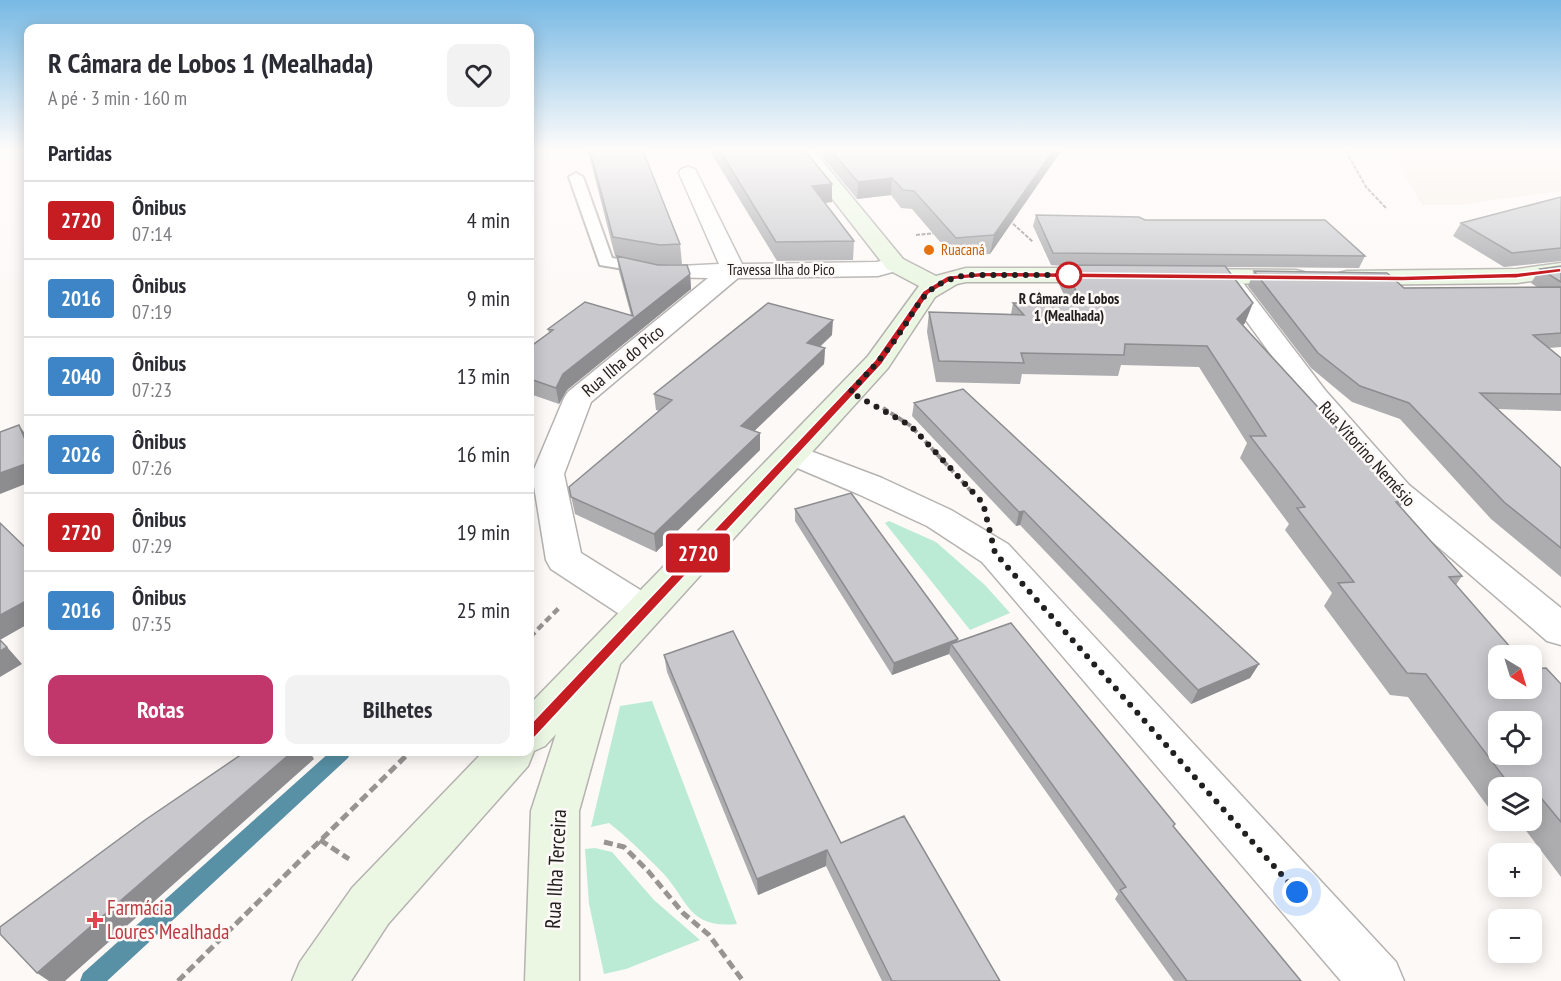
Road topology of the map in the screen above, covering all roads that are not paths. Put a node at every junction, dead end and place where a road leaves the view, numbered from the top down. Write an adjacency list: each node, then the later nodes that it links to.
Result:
1 (583, 197): 7 (lane)
2 (699, 197): 5 (street)
3 (841, 197): 4 (street)
4 (894, 264): 5 (street, Travessa Ilha do Pico); 11 (street)
5 (733, 270): 7 (street, Travessa Ilha do Pico); 13 (street, Rua Ilha do Pico)
6 (1561, 270): 10 (street)
7 (668, 272)
8 (1124, 275): 11 (street)
9 (1169, 275): 10 (street)
10 (1226, 276): 14 (street, Rua Vitorino Nemésio)
11 (935, 285): 12 (street, Rua Ilha Terceira)
12 (792, 454): 13 (street, Rua Ilha Terceira); 20 (street)
13 (644, 611): 15 (street, Rua Ilha Terceira)
14 (1561, 630)
15 (603, 655): 16 (street, Rua Ilha Terceira); 19 (street, Rua Ilha Terceira)
16 (534, 729)
17 (508, 756): 18 (street)
18 (319, 981)
19 (552, 981)
20 (1377, 981)

